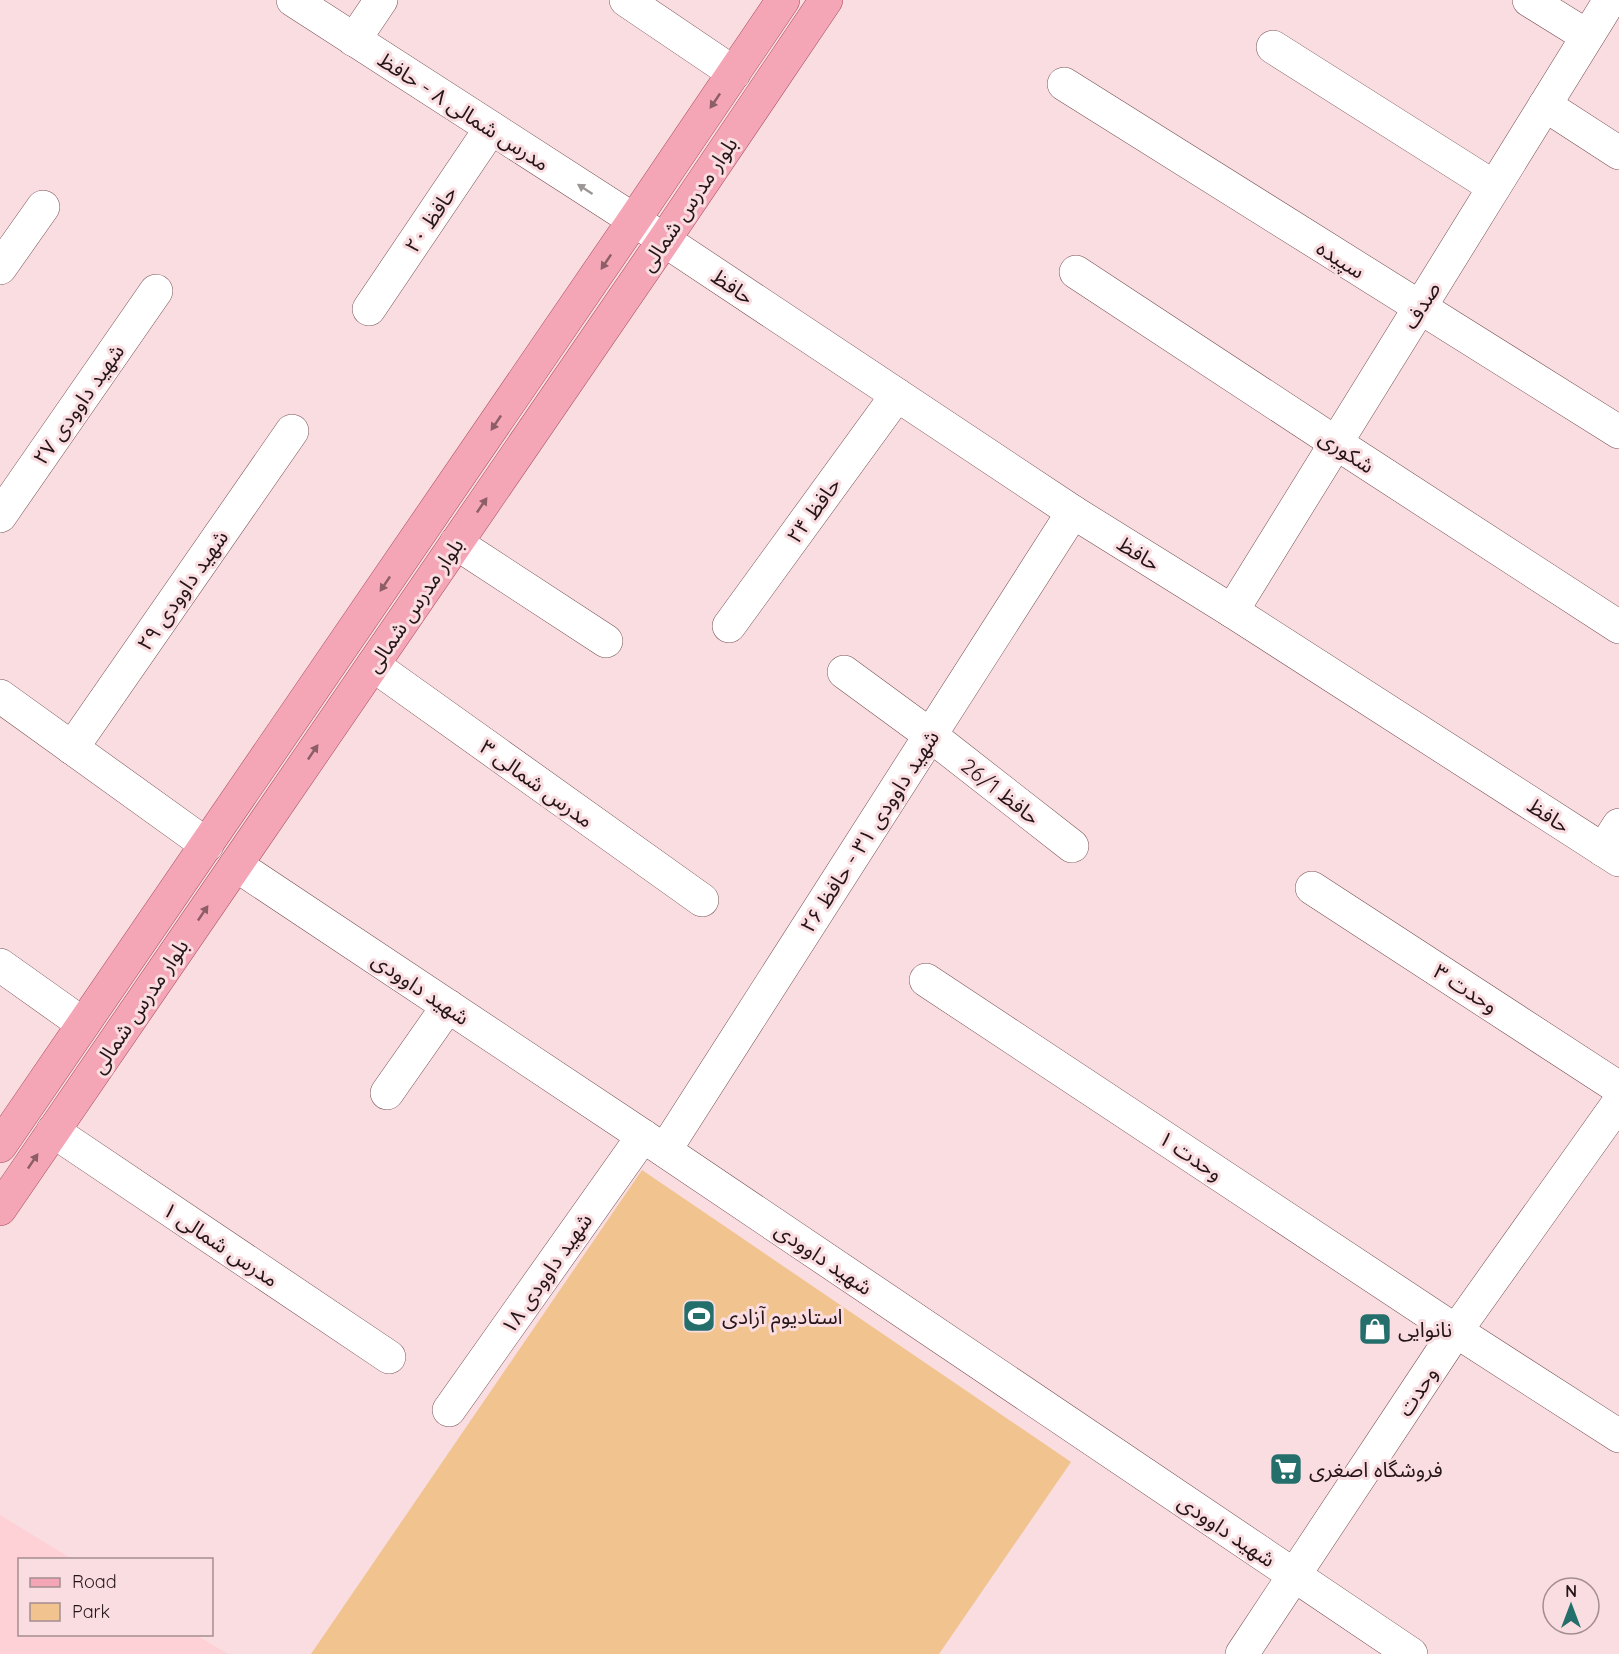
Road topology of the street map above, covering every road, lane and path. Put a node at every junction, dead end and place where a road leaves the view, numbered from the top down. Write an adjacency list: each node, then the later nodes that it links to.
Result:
1 (293, 0): 11 (street, مدرس شمالی ۸ - حافظ)
2 (381, 0): 11 (street)
3 (626, 0): 13 (street)
4 (783, 0): 13 (main road, بلوار مدرس شمالی)
5 (826, 0): 21 (main road, بلوار مدرس شمالی)
6 (1529, 0): 10 (street)
7 (1610, 0): 10 (street, صدف)
8 (1615, 0): 9 (street)
9 (1619, 2)
10 (1587, 36): 15 (street, صدف)
11 (354, 40): 16 (street, مدرس شمالی ۸ - حافظ)
12 (1274, 47): 18 (street)
13 (734, 73): 20 (main road, بلوار مدرس شمالی, one-way to 20)
14 (1064, 84): 25 (street, سپیده)
15 (1545, 105): 17 (street); 18 (street, صدف)
16 (491, 128): 20 (street, مدرس شمالی ۸ - حافظ, one-way to 16); 26 (street, حافظ ۲۰)
17 (1619, 153)
18 (1494, 187): 25 (street, صدف)
19 (43, 207): 22 (street)
20 (634, 220): 21 (street, مدرس شمالی ۸ - حافظ); 43 (main road, بلوار مدرس شمالی, one-way to 43)
21 (664, 240): 27 (street, حافظ); 33 (main road, بلوار مدرس شمالی, one-way to 21)
22 (0, 268)
23 (1076, 272): 30 (street, شکوری)
24 (156, 291): 32 (street, شهید داوودی ۲۷)
25 (1419, 308): 29 (street, سپیده); 30 (street, صدف)
26 (369, 309)
27 (897, 395): 31 (street, حافظ); 35 (street, حافظ ۲۴)
28 (292, 431): 42 (street, شهید داوودی ۲۹)
29 (1619, 432)
30 (1336, 443): 34 (street, صدف); 36 (street, شکوری)
31 (1073, 512): 34 (street, حافظ); 41 (street, شهید داوودی ۳۱ - حافظ ۲۶)
32 (0, 516)
33 (456, 543): 37 (street); 38 (main road, بلوار مدرس شمالی)
34 (1232, 611): 44 (street, حافظ)
35 (729, 626)
36 (1619, 627)
37 (606, 641)
38 (373, 665): 46 (main road, بلوار مدرس شمالی, one-way to 38); 48 (street, مدرس شمالی ۳)
39 (844, 672): 41 (street, حافظ 26/1)
40 (0, 696): 42 (street)
41 (930, 735): 45 (street, حافظ 26/1); 57 (street, شهید داوودی ۳۱ - حافظ ۲۶)
42 (72, 748): 43 (street)
43 (207, 845): 52 (main road, بلوار مدرس شمالی)
44 (1614, 845)
45 (1072, 846)
46 (236, 865): 51 (street, شهید داوودی); 56 (main road, بلوار مدرس شمالی, one-way to 46)
47 (1312, 888): 53 (street, وحدت ۳)
48 (702, 900)
49 (0, 965): 52 (street)
50 (926, 980): 60 (street, وحدت ۱)
51 (448, 1006): 54 (street); 57 (street, شهید داوودی)
52 (83, 1024): 58 (main road, بلوار مدرس شمالی)
53 (1619, 1088)
54 (387, 1093)
55 (1619, 1102): 60 (street, وحدت)
56 (53, 1131): 59 (main road, بلوار مدرس شمالی, one-way to 56); 61 (street, مدرس شمالی ۱)
57 (654, 1143): 62 (street, شهید داوودی ۱۸); 64 (street, شهید داوودی)
58 (0, 1146)
59 (0, 1209)
60 (1456, 1331): 63 (street, وحدت ۱); 64 (street, وحدت)
61 (389, 1357)
62 (448, 1410)
63 (1619, 1436)
64 (1294, 1576): 65 (street, وحدت); 66 (street, شهید داوودی)
65 (1242, 1654)
66 (1411, 1654)

